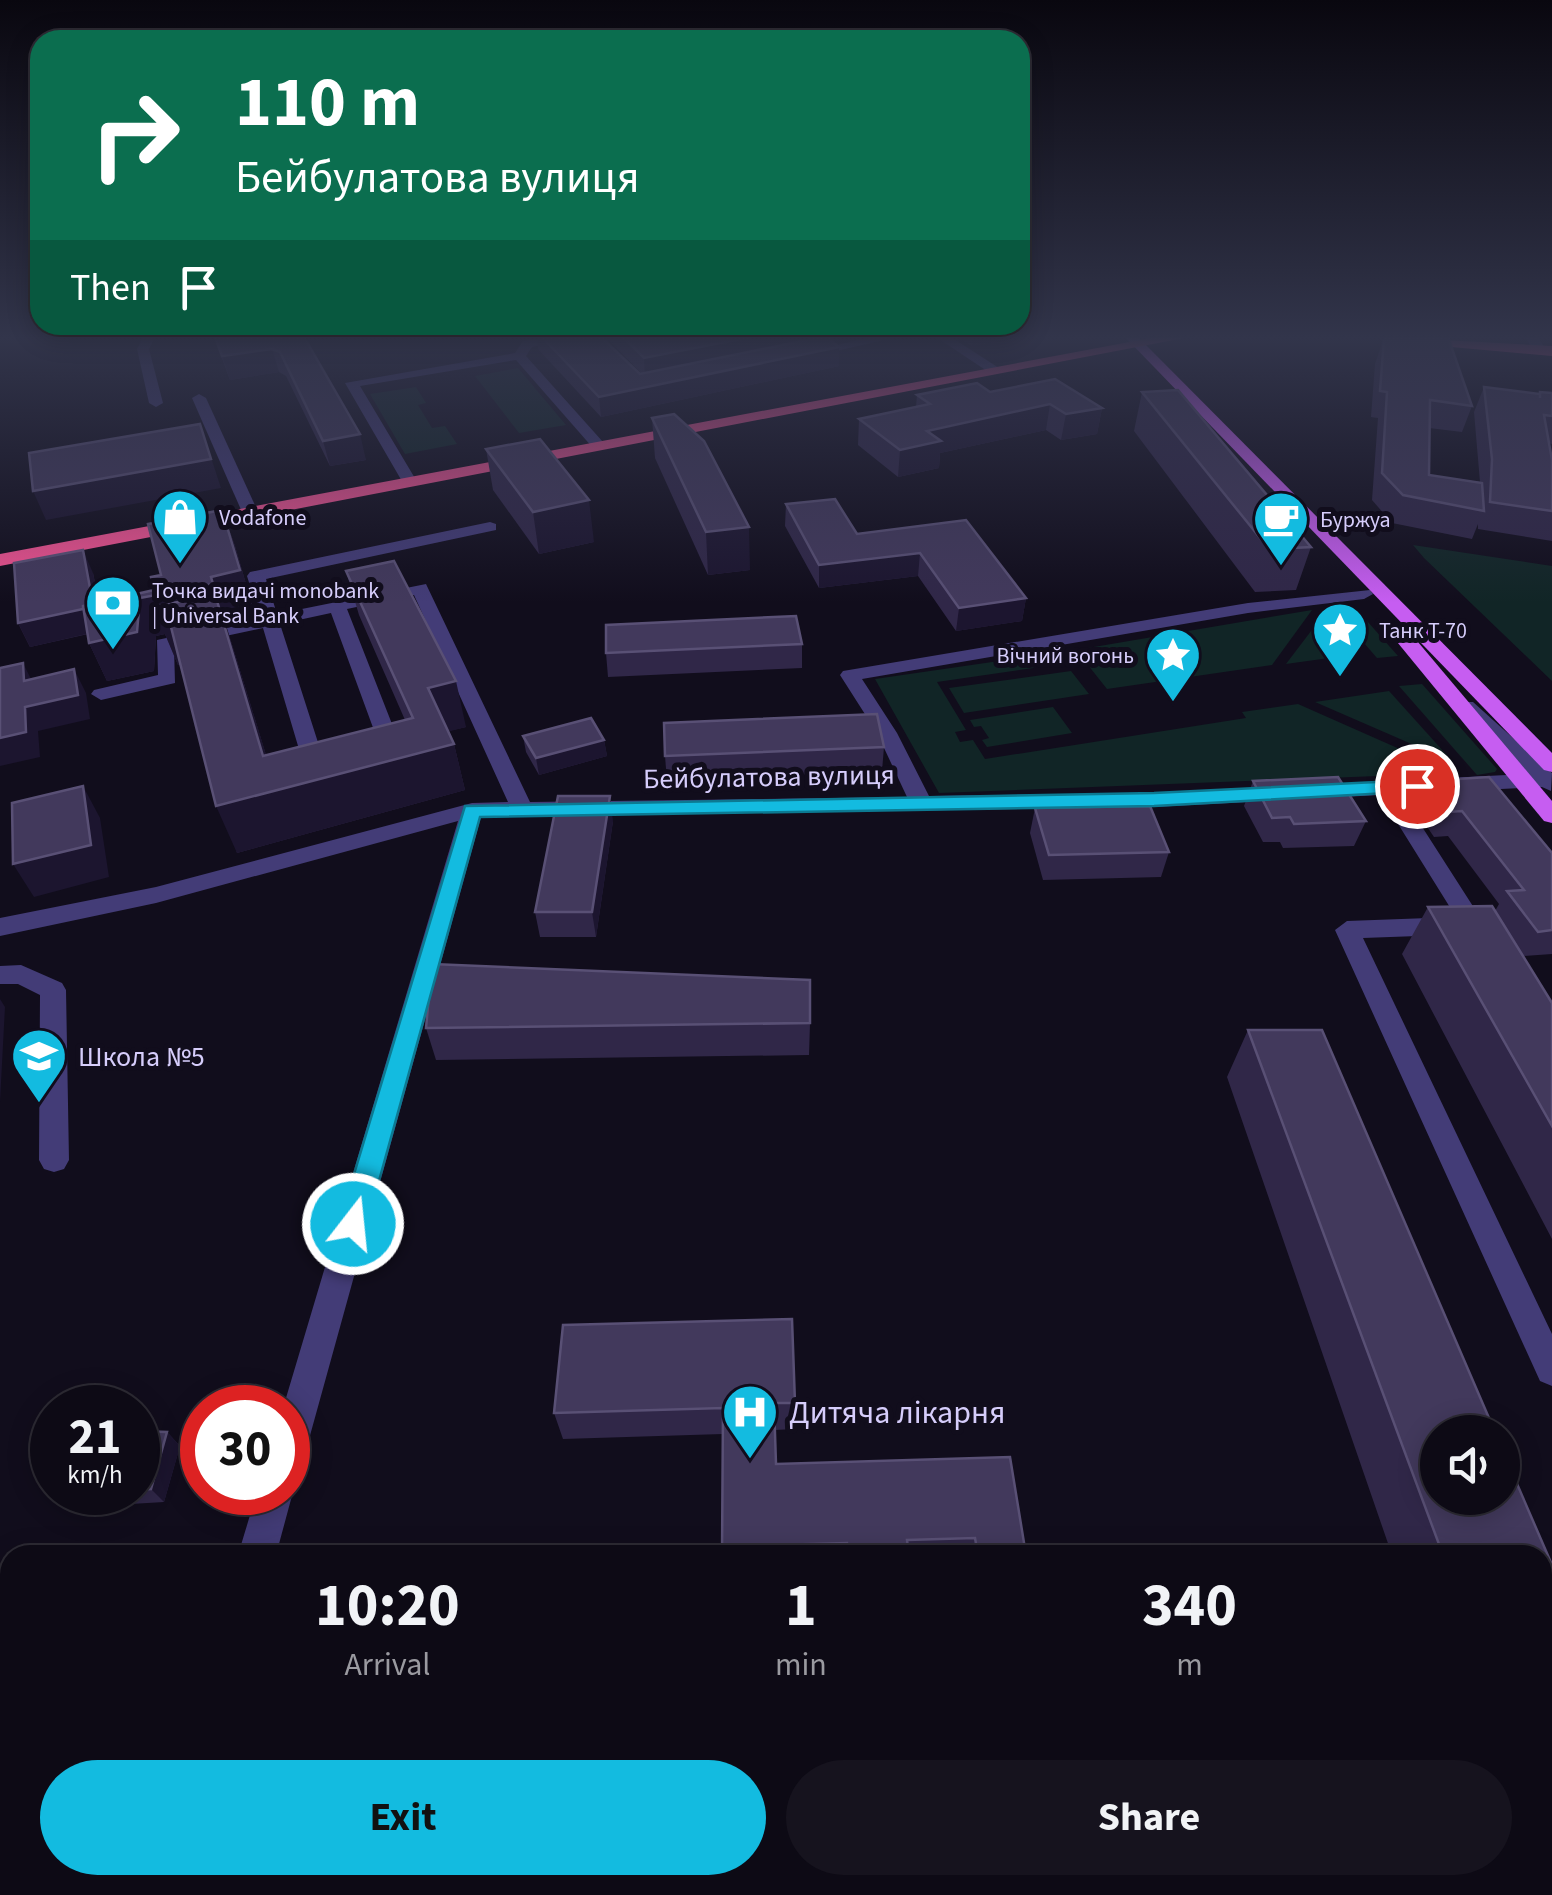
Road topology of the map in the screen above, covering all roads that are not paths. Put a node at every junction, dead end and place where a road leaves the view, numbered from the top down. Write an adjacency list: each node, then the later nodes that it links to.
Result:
1 (211, 425): 9 (street)
2 (376, 425): 8 (street)
3 (581, 425): 6 (street)
4 (702, 425): 6 (highway)
5 (1218, 425): 7 (main road)
6 (598, 445): 8 (highway)
7 (1247, 454): 12 (main road); 16 (main road)
8 (408, 480): 9 (highway)
9 (250, 512): 11 (highway)
10 (490, 527): 14 (street)
11 (0, 560)
12 (1364, 594): 16 (main road); 18 (street)
13 (336, 606): 14 (street); 14 (street); 20 (street)
14 (271, 620): 15 (street)
15 (101, 694)
16 (1546, 778): 17 (street, Бейбулатова вулиця); 21 (main road)
17 (1386, 788): 18 (street, Бейбулатова вулиця); 25 (street)
18 (922, 804): 20 (street, Бейбулатова вулиця)
19 (472, 810): 20 (street, Бейбулатова вулиця); 22 (street, Бейбулатова вулиця); 26 (street)
20 (523, 810)
21 (1552, 816)
22 (0, 927)
23 (0, 975): 24 (street)
24 (54, 1160)
25 (1552, 1370)
26 (307, 1385)
27 (268, 1515): 28 (street)
28 (260, 1545)

